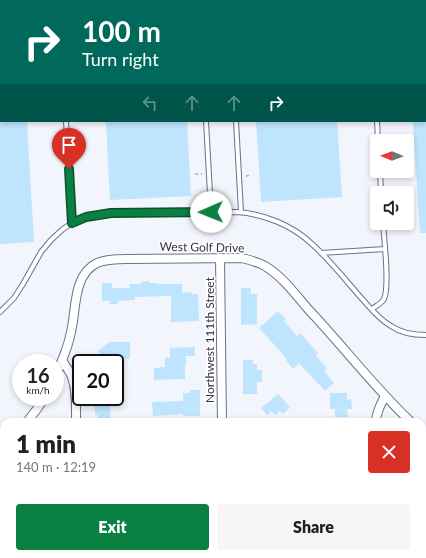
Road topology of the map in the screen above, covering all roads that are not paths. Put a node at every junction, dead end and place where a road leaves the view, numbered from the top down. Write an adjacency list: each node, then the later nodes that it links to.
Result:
1 (66, 122): 8 (lane)
2 (206, 122): 6 (lane)
3 (236, 122): 7 (lane)
4 (376, 122): 5 (lane)
5 (377, 134)
6 (211, 212): 7 (lane); 8 (lane)
7 (241, 212): 11 (lane)
8 (72, 223): 14 (lane)
9 (384, 230): 10 (lane)
10 (385, 249): 11 (lane); 13 (lane)
11 (321, 253): 13 (lane)
12 (220, 258): 16 (street, West Golf Drive); 18 (street, West Golf Drive); 22 (street, Northwest 111th Street)
13 (372, 309): 15 (lane)
14 (0, 312)
15 (426, 335)
16 (64, 355)
17 (64, 363): 21 (street)
18 (385, 396): 23 (street); 24 (street, West Golf Drive)
19 (39, 406): 20 (street)
20 (30, 418)
21 (76, 418)
22 (222, 418)
23 (376, 418)
24 (407, 418)

